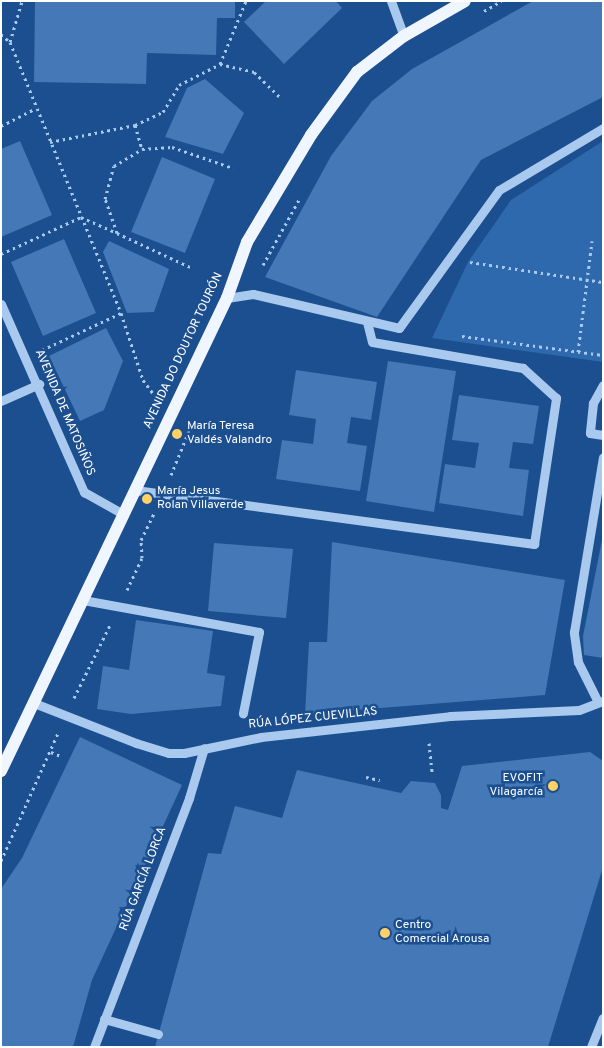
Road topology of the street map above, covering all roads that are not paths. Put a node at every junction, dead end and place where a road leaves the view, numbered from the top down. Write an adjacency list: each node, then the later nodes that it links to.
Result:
1 (391, 1): 3 (street)
2 (465, 1): 3 (main road, AVENIDA DO DOUTOR TOURÓN)
3 (404, 36): 5 (main road, AVENIDA DO DOUTOR TOURÓN)
4 (603, 128): 7 (street)
5 (227, 298): 7 (street); 13 (main road, AVENIDA DO DOUTOR TOURÓN)
6 (1, 304): 8 (street, AVENIDA DE MATOSIÑOS)
7 (367, 322): 13 (street)
8 (39, 384): 10 (street); 14 (street, AVENIDA DE MATOSIÑOS)
9 (603, 385): 11 (street)
10 (1, 400)
11 (603, 435)
12 (603, 457): 16 (street)
13 (135, 490): 14 (main road, AVENIDA DO DOUTOR TOURÓN)
14 (123, 514): 15 (main road, AVENIDA DO DOUTOR TOURÓN)
15 (83, 600): 17 (main road, AVENIDA DO DOUTOR TOURÓN); 18 (street)
16 (601, 702): 19 (street, RÚA LÓPEZ CUEVILLAS)
17 (34, 703): 19 (street, RÚA LÓPEZ CUEVILLAS); 20 (main road, AVENIDA DO DOUTOR TOURÓN)
18 (243, 713)
19 (204, 748): 22 (street, RÚA GARCÍA LORCA)
20 (1, 771)
21 (603, 1018): 25 (street)
22 (104, 1019): 23 (street); 24 (street, RÚA GARCÍA LORCA)
23 (158, 1034)
24 (94, 1047)
25 (591, 1047)

